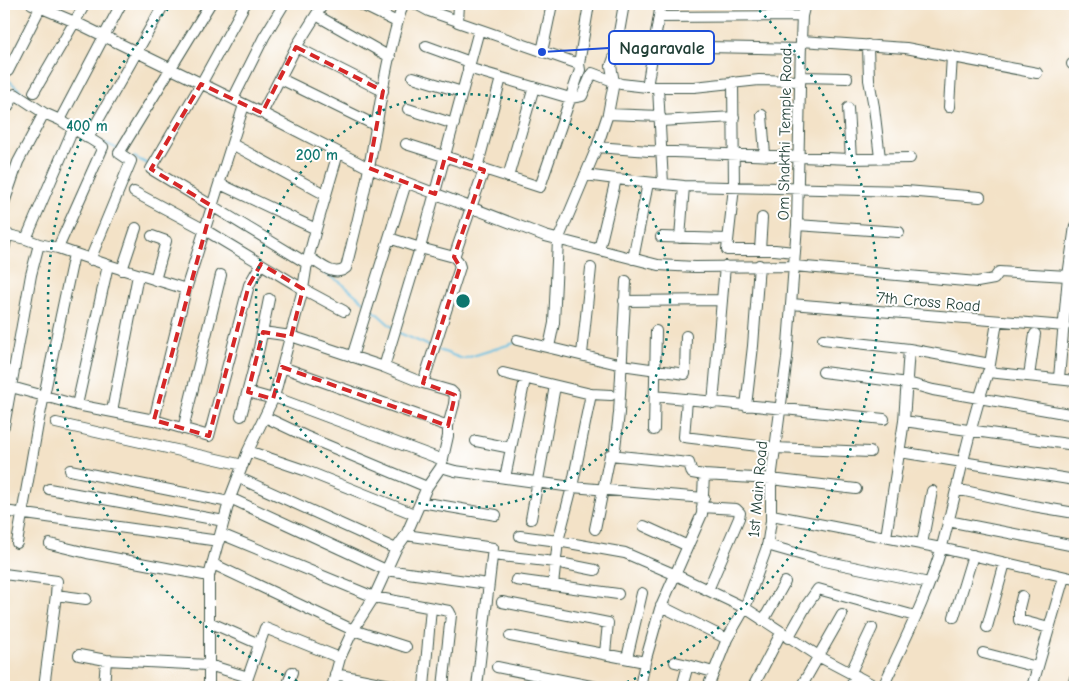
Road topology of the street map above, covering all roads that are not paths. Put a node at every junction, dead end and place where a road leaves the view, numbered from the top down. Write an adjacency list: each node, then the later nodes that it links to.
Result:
1 (85, 4): 22 (street)
2 (121, 4): 25 (street)
3 (164, 4): 32 (street)
4 (210, 4): 37 (street)
5 (245, 4): 47 (street)
6 (284, 4): 55 (street)
7 (323, 4): 18 (street)
8 (360, 4): 23 (street)
9 (403, 4): 23 (street)
10 (416, 4): 21 (street)
11 (459, 4): 21 (street)
12 (552, 4): 31 (street)
13 (589, 4): 35 (street)
14 (624, 4): 45 (street)
15 (661, 4): 19 (street)
16 (805, 4): 20 (street, Om Shakthi Temple Road)
17 (38, 5): 22 (street); 38 (street)
18 (316, 15): 30 (street); 34 (street)
19 (659, 16): 20 (street); 29 (street)
20 (802, 16): 26 (street, Om Shakthi Temple Road)
21 (458, 21): 24 (street)
22 (75, 22): 25 (street); 52 (street)
23 (397, 22): 34 (street)
24 (479, 30): 31 (street); 36 (street)
25 (103, 37): 32 (street); 67 (street)
26 (801, 45): 27 (street); 29 (street); 44 (street, Om Shakthi Temple Road)
27 (868, 45): 33 (street); 81 (street)
28 (426, 46): 36 (street)
29 (654, 46): 49 (street)
30 (296, 47): 43 (street); 51 (street)
31 (542, 52): 35 (street)
32 (137, 54): 37 (street); 71 (street)
33 (952, 56): 39 (street); 57 (street)
34 (390, 57): 51 (street)
35 (579, 64): 54 (street)
36 (469, 65): 41 (street); 53 (street)
37 (170, 69): 47 (street); 128 (street)
38 (8, 71)
39 (1037, 72)
40 (413, 77): 53 (street)
41 (501, 78): 48 (street); 85 (street)
42 (848, 78): 44 (street)
43 (281, 79): 62 (street); 69 (street)
44 (800, 79): 46 (street); 79 (street, Om Shakthi Temple Road)
45 (614, 82): 49 (street); 54 (street); 63 (street)
46 (733, 82): 50 (street); 65 (street)
47 (201, 84): 55 (street); 101 (street)
48 (534, 87): 54 (street); 87 (street)
49 (647, 87): 50 (street)
50 (658, 87): 66 (street)
51 (383, 91): 69 (street)
52 (34, 92)
53 (462, 92): 68 (street)
54 (570, 98): 87 (street)
55 (233, 99): 56 (street)
56 (244, 105): 62 (street); 72 (street)
57 (949, 107)
58 (848, 108): 83 (street)
59 (408, 109): 68 (street)
60 (5, 110): 61 (street)
61 (44, 113): 67 (street); 100 (street)
62 (262, 114): 76 (street)
63 (608, 114): 66 (street); 74 (street)
64 (762, 115): 78 (street)
65 (734, 117): 66 (street); 77 (street)
66 (660, 119): 75 (street)
67 (60, 120): 70 (street)
68 (454, 124): 80 (street)
69 (376, 125): 84 (street)
70 (76, 130): 71 (street); 115 (street)
71 (88, 138): 119 (street)
72 (232, 144): 91 (street); 98 (street)
73 (406, 144): 80 (street)
74 (597, 147): 75 (street); 86 (street)
75 (662, 151): 77 (street); 92 (street)
76 (338, 153): 84 (street); 98 (street)
77 (732, 153): 78 (street); 94 (street)
78 (765, 155): 79 (street)
79 (798, 156): 83 (street); 95 (street, Om Shakthi Temple Road)
80 (445, 157): 85 (street); 97 (street)
81 (880, 158): 82 (street); 83 (street)
82 (910, 158)
83 (851, 159)
84 (369, 168): 89 (street); 129 (street)
85 (480, 169): 87 (street); 102 (street)
86 (585, 176): 88 (street); 116 (street)
87 (508, 177)
88 (616, 179): 90 (street); 122 (street)
89 (406, 183): 97 (street); 113 (street)
90 (648, 183): 92 (street); 127 (street)
91 (220, 184): 101 (street); 108 (street)
92 (663, 184): 93 (street)
93 (684, 186): 94 (street); 114 (street)
94 (734, 187): 95 (street); 117 (street)
95 (797, 189): 99 (street); 104 (street, Om Shakthi Temple Road)
96 (134, 192): 107 (street)
97 (435, 194): 102 (street); 120 (street)
98 (326, 195): 108 (street)
99 (980, 197)
100 (4, 203)
101 (212, 204): 107 (street); 129 (street)
102 (472, 208): 116 (street); 126 (street)
103 (762, 218): 123 (street)
104 (797, 225): 109 (street); 124 (street, Om Shakthi Temple Road)
105 (136, 228): 136 (street)
106 (1075, 228): 139 (street)
107 (204, 230): 130 (street); 142 (street)
108 (316, 230): 129 (street)
109 (899, 232)
110 (5, 234): 115 (street); 121 (street)
111 (152, 236): 140 (street)
112 (661, 237): 114 (street)
113 (389, 238): 120 (street); 161 (street)
114 (680, 238): 117 (street)
115 (26, 239): 118 (street)
116 (558, 240): 122 (street); 158 (street)
117 (728, 240): 123 (street)
118 (39, 244): 119 (street); 175 (street)
119 (58, 248): 125 (street)
120 (420, 248): 126 (street); 163 (street)
121 (4, 249)
122 (599, 250): 127 (street)
123 (760, 250): 124 (street)
124 (794, 252): 134 (street, Om Shakthi Temple Road)
125 (74, 254): 128 (street); 179 (street)
126 (454, 257): 173 (street)
127 (633, 259): 133 (street)
128 (90, 260): 131 (street)
129 (308, 261): 143 (street)
130 (261, 264): 143 (street); 199 (street)
131 (108, 265): 136 (street); 186 (street)
132 (759, 265): 133 (street); 134 (street); 187 (street)
133 (725, 266): 145 (street)
134 (794, 266): 139 (street); 147 (street, 1st Main Road)
135 (591, 268): 160 (street)
136 (122, 270): 137 (street)
137 (138, 275): 140 (street); 189 (street)
138 (221, 275): 199 (street)
139 (1068, 276): 150 (street)
140 (155, 280): 142 (street)
141 (626, 281): 146 (street)
142 (186, 289): 194 (street)
143 (303, 289): 148 (street); 154 (street)
144 (270, 298): 152 (street)
145 (722, 300): 146 (street); 185 (street)
146 (624, 301): 162 (street)
147 (791, 304): 149 (street, 7th Cross Road); 188 (street, 1st Main Road)
148 (344, 310)
149 (997, 322): 150 (street, 7th Cross Road); 165 (street)
150 (1065, 326): 170 (street)
151 (656, 331): 166 (street)
152 (263, 332): 154 (street); 177 (street)
153 (1035, 334): 169 (street)
154 (291, 336): 161 (street); 164 (street)
155 (686, 336): 166 (street)
156 (824, 339): 159 (street)
157 (517, 340): 158 (street)
158 (549, 347): 160 (street)
159 (909, 349): 165 (street); 174 (street)
160 (582, 354): 162 (street)
161 (352, 357): 163 (street)
162 (622, 365): 166 (street); 205 (street)
163 (384, 366): 173 (street)
164 (282, 367): 182 (street); 198 (street)
165 (989, 368): 169 (street); 183 (street)
166 (655, 369): 181 (street)
167 (823, 372): 174 (street)
168 (503, 373): 171 (street)
169 (1029, 376): 170 (street)
170 (1059, 378): 172 (street)
171 (525, 379): 176 (street); 204 (street)
172 (1075, 381)
173 (423, 383): 198 (street)
174 (908, 383): 183 (street); 195 (street)
175 (7, 385): 179 (street); 197 (street)
176 (555, 386): 178 (street); 219 (street)
177 (248, 392): 182 (street); 191 (street)
178 (591, 394): 180 (street); 221 (street)
179 (44, 395): 186 (street); 231 (street)
180 (611, 395)
181 (655, 396): 184 (street); 200 (street)
182 (273, 398): 192 (street); 211 (street)
183 (979, 399): 190 (street); 201 (street)
184 (687, 400): 185 (street); 206 (street)
185 (713, 403): 187 (street)
186 (77, 405): 189 (street)
187 (746, 406): 188 (street)
188 (781, 408): 193 (street); 206 (street, 1st Main Road)
189 (112, 411): 194 (street)
190 (1075, 415)
191 (241, 416)
192 (265, 417): 207 (street); 220 (street)
193 (884, 419)
194 (154, 420): 199 (street)
195 (904, 421): 201 (street); 209 (street)
196 (56, 423): 212 (street)
197 (4, 426)
198 (448, 426): 211 (street)
199 (183, 429)
200 (654, 430)
201 (971, 431): 203 (street); 210 (street)
202 (476, 441): 204 (street)
203 (1075, 445)
204 (511, 448): 216 (street)
205 (615, 448)
206 (775, 448): 208 (street); 217 (street, 1st Main Road)
207 (248, 451): 212 (street); 233 (street)
208 (870, 452)
209 (900, 452): 210 (street); 244 (street)
210 (963, 461): 218 (street); 224 (street)
211 (442, 463): 216 (street); 220 (street)
212 (243, 465): 215 (street)
213 (70, 470): 227 (street)
214 (704, 474): 217 (street); 225 (street); 229 (street)
215 (239, 478): 227 (street); 253 (street)
216 (505, 478): 219 (street)
217 (771, 479): 223 (street); 235 (street, 1st Main Road)
218 (1075, 480)
219 (538, 482): 221 (street); 236 (street)
220 (427, 487): 228 (street)
221 (572, 487): 225 (street); 245 (street)
222 (49, 489): 237 (street)
223 (856, 489)
224 (956, 489): 232 (street); 238 (street)
225 (603, 490): 229 (street); 240 (street)
226 (932, 491): 248 (street)
227 (230, 500): 237 (street); 259 (street)
228 (421, 502): 233 (street); 234 (street)
229 (703, 502): 250 (street); 271 (street)
230 (4, 511): 231 (street)
231 (21, 513): 243 (street); 246 (street)
232 (1075, 513)
233 (414, 514): 241 (street)
234 (496, 515)
235 (772, 515): 244 (street); 249 (street, 1st Main Road)
236 (531, 519)
237 (224, 521): 243 (street)
238 (948, 521): 251 (street); 252 (street)
239 (644, 526): 250 (street)
240 (595, 529)
241 (406, 535): 253 (street); 254 (street)
242 (520, 536): 245 (street)
243 (220, 537): 258 (street); 276 (street)
244 (886, 537): 248 (street)
245 (558, 541): 256 (street); 262 (street)
246 (17, 542)
247 (50, 544): 263 (street)
248 (922, 544): 252 (street)
249 (768, 545): 268 (street); 281 (street, 1st Main Road)
250 (688, 546): 262 (street)
251 (1075, 546)
252 (941, 548): 255 (street); 268 (street)
253 (396, 549): 259 (street)
254 (493, 555): 256 (street); 269 (street)
255 (973, 555): 257 (street); 284 (street)
256 (555, 562): 260 (street); 270 (street)
257 (1005, 563): 264 (street); 287 (street)
258 (213, 564): 263 (street); 290 (street)
259 (386, 570): 269 (street); 276 (street)
260 (595, 570)
261 (4, 574): 274 (street)
262 (676, 575): 271 (street); 279 (street)
263 (209, 576): 286 (street)
264 (1064, 577): 265 (street); 289 (street)
265 (1075, 579)
266 (516, 580): 270 (street)
267 (785, 582): 285 (street)
268 (928, 582): 283 (street)
269 (488, 584): 324 (street)
270 (553, 585): 273 (street)
271 (708, 590): 281 (street)
272 (642, 593): 301 (street)
273 (618, 594)
274 (56, 595): 277 (street); 317 (street)
275 (1022, 596): 289 (street)
276 (374, 597): 280 (street); 290 (street)
277 (86, 599)
278 (502, 602): 297 (street)
279 (662, 606): 293 (street); 303 (street)
280 (431, 608): 322 (street); 323 (street)
281 (745, 608): 285 (street); 293 (street, 1st Main Road)
282 (842, 615): 299 (street)
283 (916, 616): 291 (street); 333 (street)
284 (954, 617)
285 (763, 621): 291 (street)
286 (209, 622): 294 (street); 305 (street)
287 (987, 627)
288 (872, 628): 312 (street)
289 (1049, 628): 308 (street)
290 (353, 630): 295 (street); 300 (street)
291 (785, 635): 299 (street); 329 (street)
292 (510, 636): 297 (street)
293 (727, 639): 310 (street, 1st Main Road)
294 (259, 644): 300 (street); 314 (street)
295 (406, 647)
296 (983, 652): 308 (street)
297 (604, 653): 301 (street)
298 (78, 655): 302 (street)
299 (820, 657): 312 (street); 330 (street)
300 (340, 658): 311 (street)
301 (627, 658): 303 (street)
302 (106, 660): 305 (street); 318 (street)
303 (645, 662): 326 (street)
304 (675, 662): 306 (street)
305 (209, 665): 314 (street); 319 (street)
306 (688, 665): 310 (street); 327 (street)
307 (497, 667): 315 (street)
308 (1037, 667): 334 (street)
309 (292, 672): 320 (street)
310 (713, 672): 328 (street, 1st Main Road)
311 (335, 674): 316 (street); 321 (street)
312 (854, 674): 331 (street); 332 (street)
313 (1075, 678): 335 (street)
314 (247, 682)
315 (547, 682): 325 (street)
316 (395, 686)
317 (44, 687)
318 (104, 687)
319 (209, 687)
320 (287, 687)
321 (332, 687)
322 (424, 687)
323 (444, 687)
324 (477, 687)
325 (596, 687)
326 (640, 687)
327 (682, 687)
328 (708, 687)
329 (753, 687)
330 (801, 687)
331 (850, 687)
332 (877, 687)
333 (883, 687)
334 (1032, 687)
335 (1073, 687)

